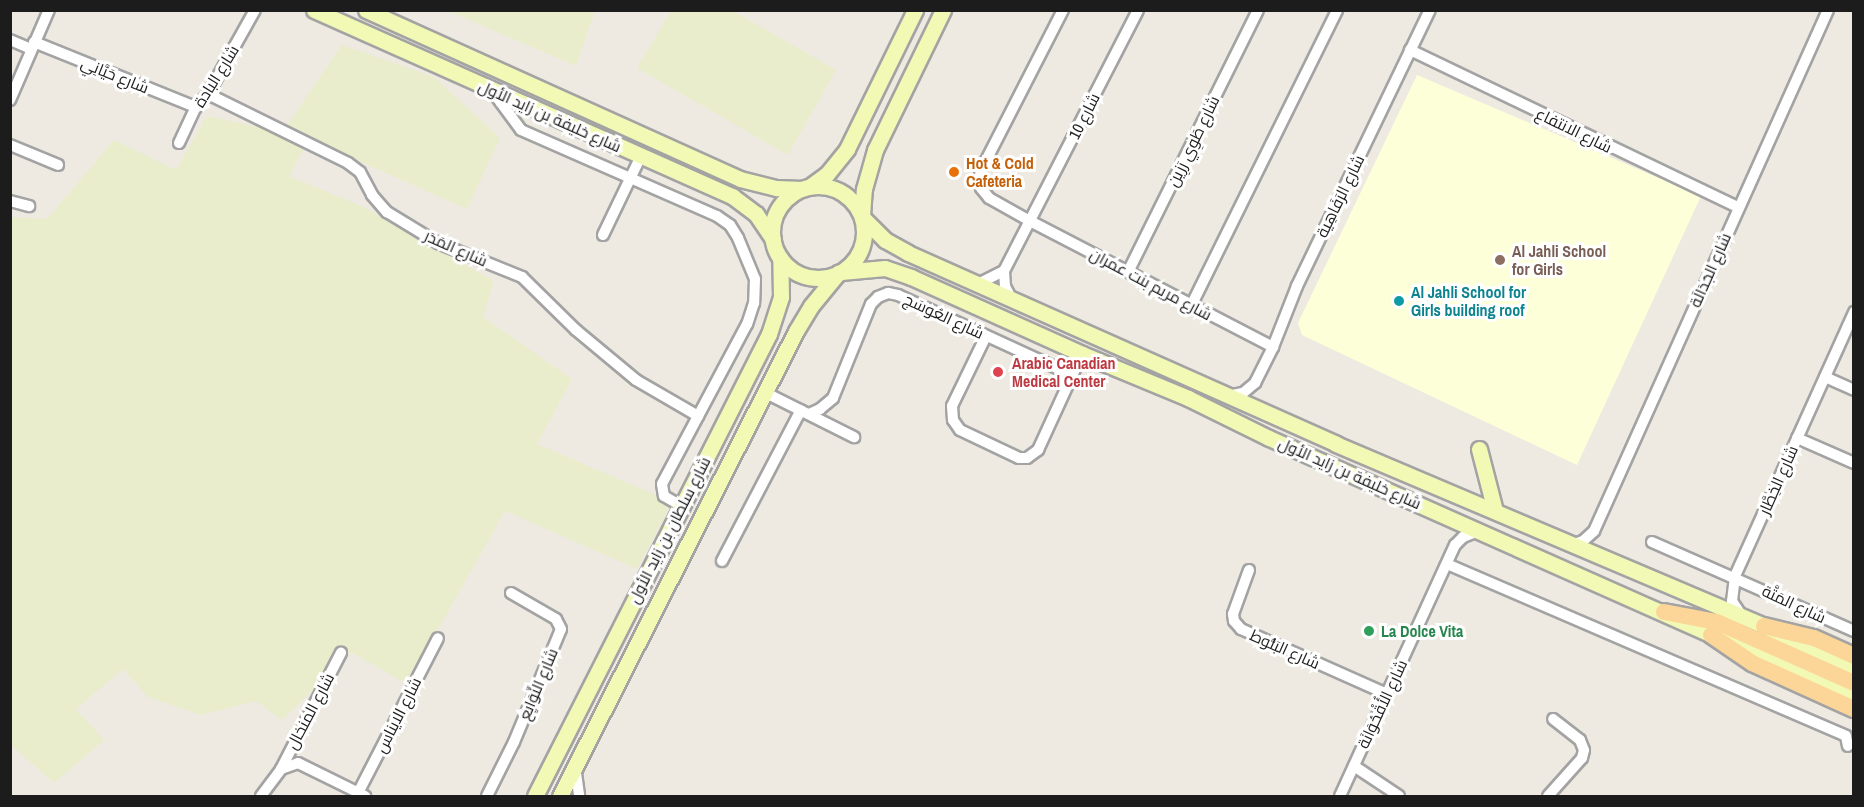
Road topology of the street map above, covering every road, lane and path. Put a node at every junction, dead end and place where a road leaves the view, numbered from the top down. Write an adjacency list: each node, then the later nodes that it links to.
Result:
1 (49, 10): 14 (street)
2 (255, 10): 17 (street, شارع البادة)
3 (314, 10): 16 (main road, شارع خليفة بن زايد الأول)
4 (366, 10): 27 (main road, شارع خليفة بن زايد الأول)
5 (915, 10): 27 (main road)
6 (943, 10): 31 (main road)
7 (1063, 10): 32 (street, شارع مريم بنت عمران)
8 (1137, 10): 32 (street, شارع 10)
9 (1258, 10): 37 (street, شارع طَوِي رَزِين)
10 (1337, 10): 41 (street)
11 (1430, 10): 15 (street, شارع الرَفَاهِية)
12 (1828, 10): 30 (street, شارع الجَدَالَة)
13 (10, 40): 14 (street, شارع حَيَّانِي)
14 (33, 46): 18 (street); 20 (street, شارع حَيَّانِي)
15 (1410, 50): 30 (street, شارع الانتفاع); 44 (street, شارع الرَفَاهِية)
16 (490, 89): 19 (main road, شارع خليفة بن زايد الأول); 21 (street)
17 (208, 94): 20 (street, شارع البادة); 54 (street, شارع المَدَر)
18 (10, 100)
19 (529, 106): 21 (street); 24 (main road, شارع خليفة بن زايد الأول)
20 (196, 107): 22 (street, شارع البادة)
21 (513, 119): 26 (street)
22 (179, 143)
23 (10, 145): 25 (street)
24 (641, 156): 26 (street); 34 (main road, شارع خليفة بن زايد الأول)
25 (58, 165)
26 (630, 178): 33 (street); 54 (street)
27 (806, 188): 31 (main road); 34 (main road)
28 (10, 201): 29 (street)
29 (29, 206)
30 (1738, 207): 63 (street, شارع الجَدَالَة)
31 (862, 217): 38 (main road); 39 (main road, شارع خليفة بن زايد الأول)
32 (1030, 221): 36 (street); 37 (street, شارع مريم بنت عمران)
33 (603, 235)
34 (773, 239): 35 (main road)
35 (780, 258): 38 (main road); 59 (main road, شارع سلطان بن زايد الأول)
36 (1004, 271): 39 (street); 40 (street)
37 (1128, 272): 41 (street, شارع مريم بنت عمران)
38 (840, 273): 45 (main road, شارع خليفة بن زايد الأول); 50 (main road, شارع سلطان بن زايد الأول)
39 (978, 284): 40 (main road, شارع خليفة بن زايد الأول)
40 (1013, 300): 51 (main road, شارع خليفة بن زايد الأول)
41 (1191, 306): 44 (street, شارع مريم بنت عمران)
42 (1854, 312): 47 (street, شارع الخِطَّار)
43 (986, 336): 46 (street, شارع العُوسَج); 46 (street); 53 (street, شارع العُوسَج)
44 (1273, 347): 48 (street, شارع الرَفَاهِية)
45 (1082, 354): 46 (street); 61 (main road, شارع خليفة بن زايد الأول)
46 (1072, 375)
47 (1825, 377): 49 (street); 56 (street, شارع الخِطَّار)
48 (1255, 383): 51 (street); 52 (street)
49 (1854, 390)
50 (764, 392): 53 (street); 89 (main road, شارع سلطان بن زايد الأول)
51 (1227, 396): 52 (main road, شارع خليفة بن زايد الأول)
52 (1260, 410): 60 (main road, شارع خليفة بن زايد الأول)
53 (805, 412): 55 (street); 68 (street, شارع العُوسَج)
54 (698, 416): 59 (street)
55 (854, 437)
56 (1797, 438): 58 (street); 71 (street, شارع الخِطَّار)
57 (1479, 449): 60 (main road)
58 (1854, 463)
59 (681, 506): 95 (main road, شارع سلطان بن زايد الأول)
60 (1495, 511): 66 (main road, شارع خليفة بن زايد الأول)
61 (1449, 517): 62 (main road, شارع خليفة بن زايد الأول); 65 (street)
62 (1478, 531): 65 (street); 74 (main road, شارع خليفة بن زايد الأول)
63 (1594, 531): 66 (street); 67 (street)
64 (1652, 542): 71 (street, شارع المَتَّة)
65 (1455, 544): 69 (street, شارع الأُقْحُوَانَة)
66 (1569, 545): 67 (main road, شارع خليفة بن زايد الأول)
67 (1602, 558): 73 (main road, شارع خليفة بن زايد الأول)
68 (722, 561)
69 (1447, 564): 84 (street, شارع الأُقْحُوَانَة); 88 (street)
70 (1249, 570): 84 (street, شارع البَلُّوط)
71 (1734, 580): 73 (street, شارع الخِطَّار); 75 (street); 77 (street, شارع المَتَّة)
72 (511, 593): 94 (street, شارع النِّوَايِع)
73 (1704, 601): 75 (main road, شارع خليفة بن زايد الأول)
74 (1664, 612): 78 (main road, شارع خليفة بن زايد الأول); 83 (main road)
75 (1743, 617): 76 (main road, شارع خليفة بن زايد الأول)
76 (1764, 626): 81 (main road); 82 (main road, شارع خليفة بن زايد الأول)
77 (1854, 631)
78 (1711, 635): 85 (main road, شارع خليفة بن زايد الأول); 86 (main road)
79 (438, 638): 92 (street, شارع الايناس)
80 (341, 653): 91 (street, شارع المنخال)
81 (1854, 656)
82 (1854, 667)
83 (1854, 683)
84 (1387, 694): 90 (street, شارع الأُقْحُوَانَة)
85 (1854, 698)
86 (1854, 709)
87 (1553, 719): 100 (street)
88 (1848, 746)
89 (575, 766): 96 (main road, شارع سلطان بن زايد الأول); 97 (street)
90 (1354, 766): 98 (street, شارع الأُقْحُوَانَة); 99 (street, شارع الأُقْحُوَانَة)
91 (281, 769): 92 (street, شارع المنخال); 93 (street, شارع المنخال)
92 (361, 795)
93 (261, 796)
94 (487, 796)
95 (535, 796)
96 (560, 796)
97 (579, 796)
98 (1340, 796)
99 (1399, 796)
100 (1548, 796)

